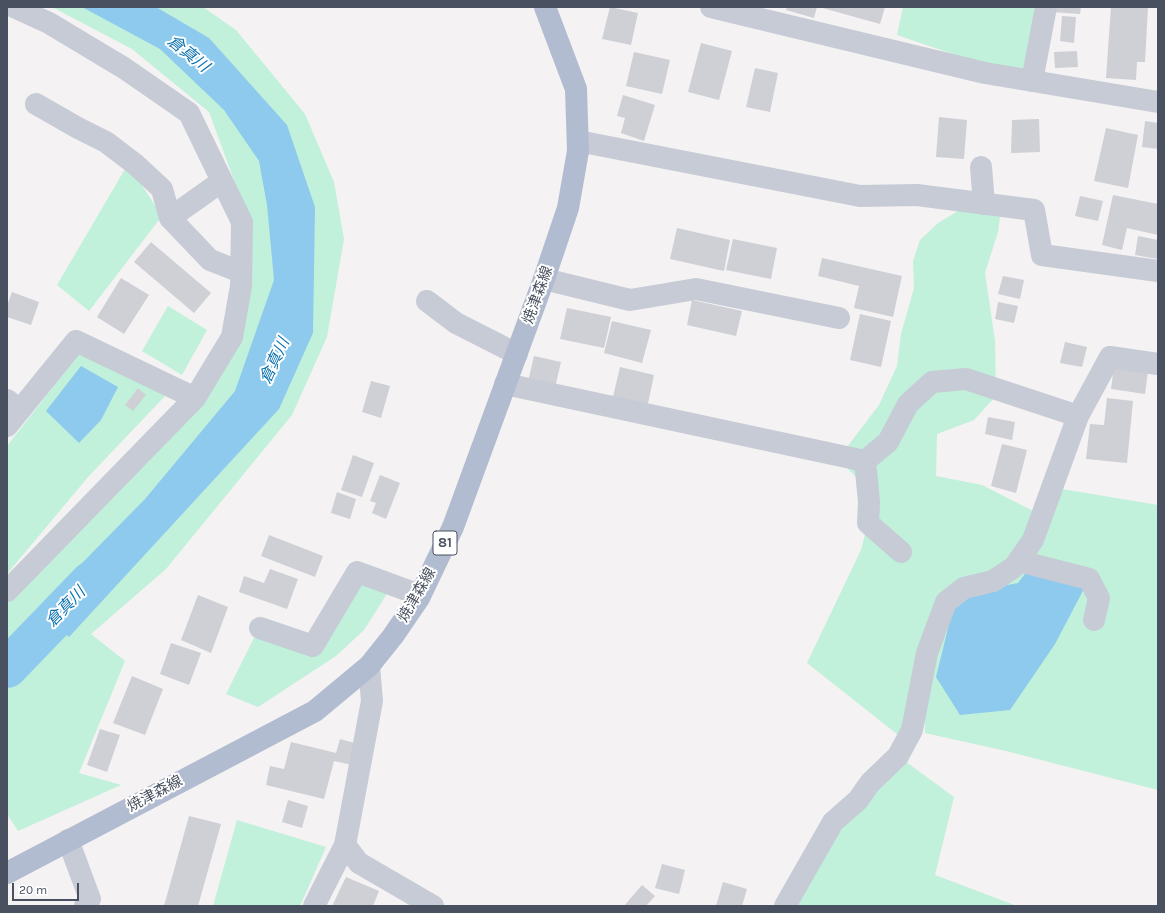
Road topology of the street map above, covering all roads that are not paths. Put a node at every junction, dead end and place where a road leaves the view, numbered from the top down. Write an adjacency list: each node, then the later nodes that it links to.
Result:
1 (14, 7): 10 (street)
2 (545, 7): 8 (main road, 焼津森線 / 81)
3 (711, 7): 5 (street)
4 (1046, 7): 5 (street)
5 (1032, 81): 6 (street)
6 (1158, 102)
7 (36, 104): 12 (street)
8 (578, 141): 11 (street); 15 (main road, 焼津森線 / 81)
9 (981, 167): 11 (street)
10 (222, 181): 12 (street); 14 (street)
11 (984, 204): 13 (street)
12 (170, 218): 14 (street)
13 (1158, 271)
14 (241, 272): 21 (street)
15 (544, 279): 17 (street); 18 (main road, 焼津森線 / 81)
16 (427, 301): 18 (street)
17 (839, 318)
18 (517, 354): 20 (main road, 焼津森線 / 81)
19 (1158, 364): 23 (street)
20 (505, 384): 24 (street); 28 (main road, 焼津森線 / 81)
21 (195, 398): 22 (street); 27 (street)
22 (11, 412)
23 (1078, 416): 24 (street); 26 (street)
24 (865, 462): 25 (street)
25 (901, 552)
26 (1019, 561): 29 (street); 38 (street)
27 (7, 591)
28 (420, 595): 30 (street); 31 (main road, 焼津森線 / 81)
29 (1094, 620)
30 (260, 628)
31 (369, 666): 32 (main road, 焼津森線 / 81); 33 (street)
32 (68, 840): 34 (main road, 焼津森線 / 81); 35 (street)
33 (344, 845): 36 (street); 37 (street)
34 (7, 873)
35 (85, 906)
36 (314, 906)
37 (433, 906)
38 (784, 906)

